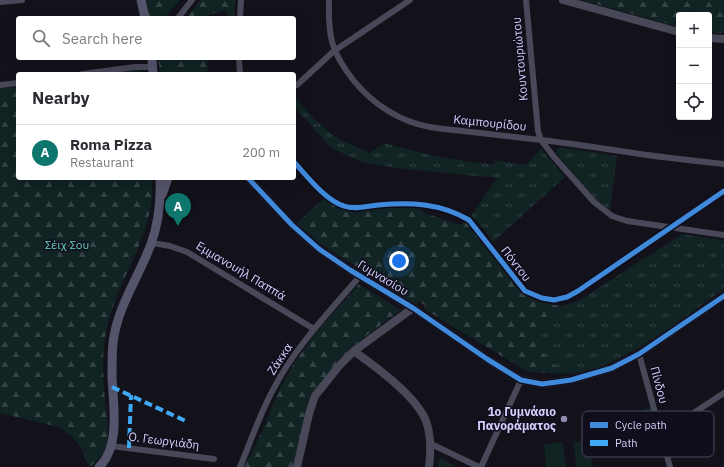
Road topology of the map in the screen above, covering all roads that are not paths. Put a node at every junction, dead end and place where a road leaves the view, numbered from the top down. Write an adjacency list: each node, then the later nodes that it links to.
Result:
1 (22, 0): 9 (street)
2 (141, 0): 10 (main road)
3 (192, 0): 11 (street)
4 (241, 0): 12 (street)
5 (330, 0): 16 (street, Καμπουρίδου)
6 (410, 0): 16 (street)
7 (526, 0): 24 (street, Κουντουριώτου)
8 (563, 0): 13 (street)
9 (0, 2)
10 (145, 16)
11 (180, 16)
12 (240, 16)
13 (676, 31)
14 (712, 38): 15 (street)
15 (724, 39)
16 (334, 51): 23 (street); 24 (street, Καμπουρίδου)
17 (239, 60): 20 (street)
18 (153, 66): 19 (street)
19 (97, 72)
20 (240, 72)
21 (16, 83): 22 (street)
22 (0, 85)
23 (297, 85)
24 (541, 140): 26 (street, Καμπουρίδου); 32 (street)
25 (296, 164): 32 (street, Πόντου)
26 (724, 164)
27 (160, 180): 31 (main road)
28 (167, 180): 31 (main road)
29 (250, 180): 35 (street, Γυμνασίου)
30 (724, 192): 32 (street, Πόντου)
31 (161, 200): 34 (main road)
32 (672, 228): 33 (street)
33 (724, 235)
34 (152, 243): 38 (street, Εμμανουήλ Παππά); 46 (main road)
35 (360, 276): 37 (street, Γυμνασίου); 38 (street, Ζάκκα)
36 (724, 296): 40 (street)
37 (413, 308): 39 (street); 41 (street, Γυμνασίου)
38 (314, 329): 50 (street, Ζάκκα)
39 (354, 351): 45 (street); 51 (street)
40 (639, 354): 41 (street); 43 (street, Πίνδου)
41 (521, 380): 53 (street)
42 (724, 393): 44 (street)
43 (655, 411)
44 (697, 411)
45 (429, 443): 52 (street); 53 (street)
46 (111, 446): 48 (street, Ο. Γεωργιάδη); 49 (main road)
47 (667, 457): 54 (street, Πίνδου)
48 (214, 459)
49 (99, 467)
50 (240, 467)
51 (297, 467)
52 (429, 467)
53 (480, 467)
54 (670, 467)

